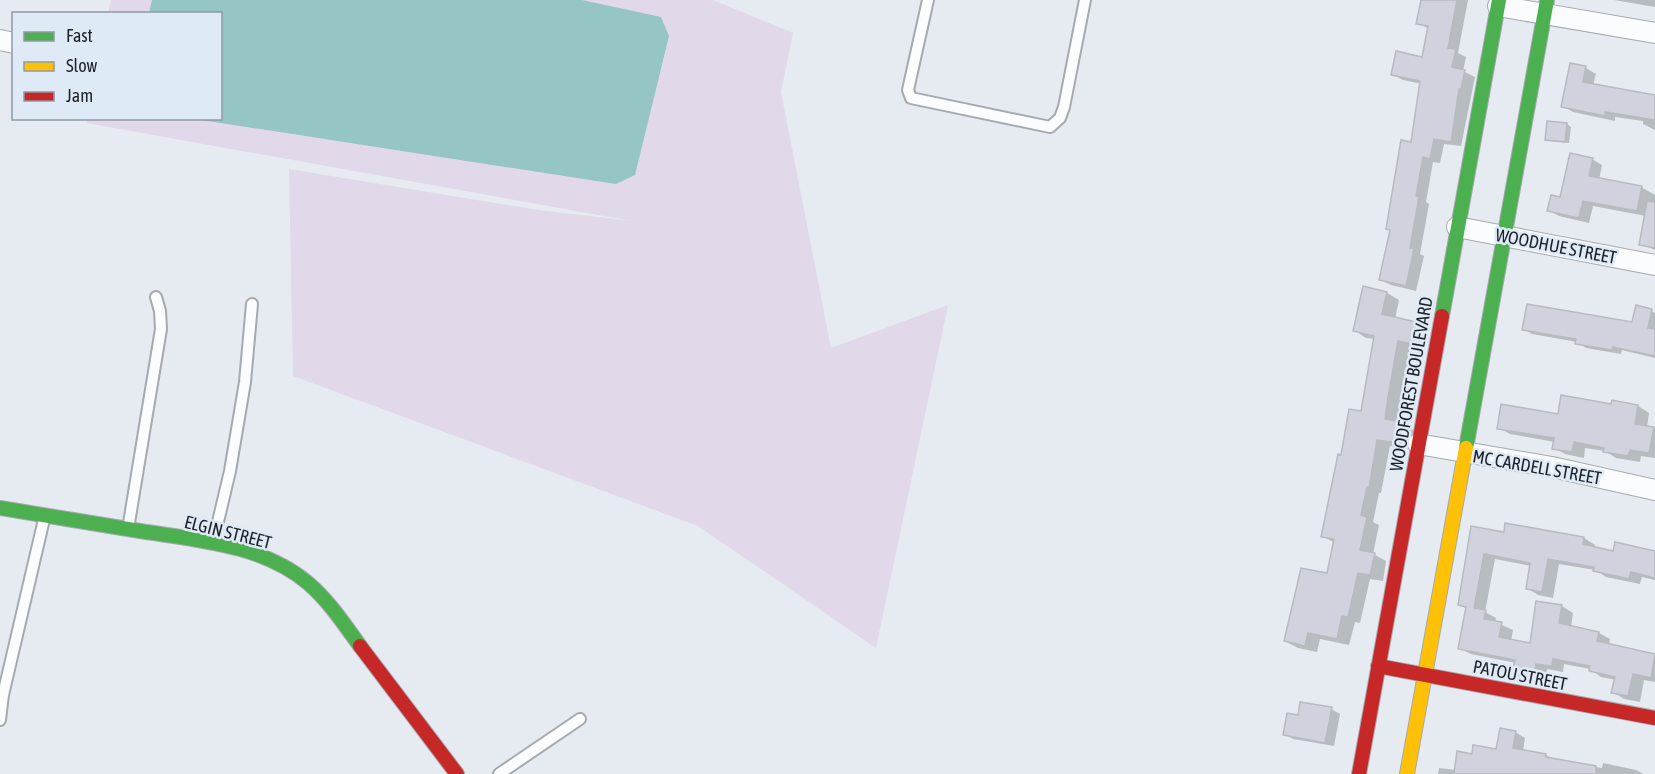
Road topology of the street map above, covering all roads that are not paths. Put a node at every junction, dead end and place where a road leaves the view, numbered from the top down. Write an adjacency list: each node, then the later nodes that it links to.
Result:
1 (928, 0): 2 (lane)
2 (1086, 0)
3 (1498, 3): 4 (street); 6 (main road, WOODFOREST BOULEVARD)
4 (1545, 7): 5 (street); 7 (main road)
5 (1655, 33)
6 (1457, 227): 7 (street, WOODHUE STREET); 11 (main road, WOODFOREST BOULEVARD)
7 (1504, 237): 8 (street, WOODHUE STREET); 12 (main road)
8 (1655, 265)
9 (156, 297): 16 (lane)
10 (252, 304): 17 (lane)
11 (1418, 444): 12 (street, MC CARDELL STREET); 18 (main road, WOODFOREST BOULEVARD)
12 (1465, 454): 13 (street, MC CARDELL STREET); 19 (main road)
13 (1655, 490)
14 (0, 507): 15 (main road, ELGIN STREET)
15 (45, 515): 16 (main road, ELGIN STREET); 22 (lane)
16 (128, 529): 17 (main road, ELGIN STREET)
17 (213, 543): 23 (main road, ELGIN STREET)
18 (1378, 666): 19 (main road, PATOU STREET); 25 (main road, WOODFOREST BOULEVARD)
19 (1425, 676): 20 (main road, PATOU STREET); 26 (main road)
20 (1655, 718)
21 (580, 719): 24 (lane)
22 (0, 720)
23 (457, 774)
24 (499, 774)
25 (1359, 774)
26 (1407, 774)

